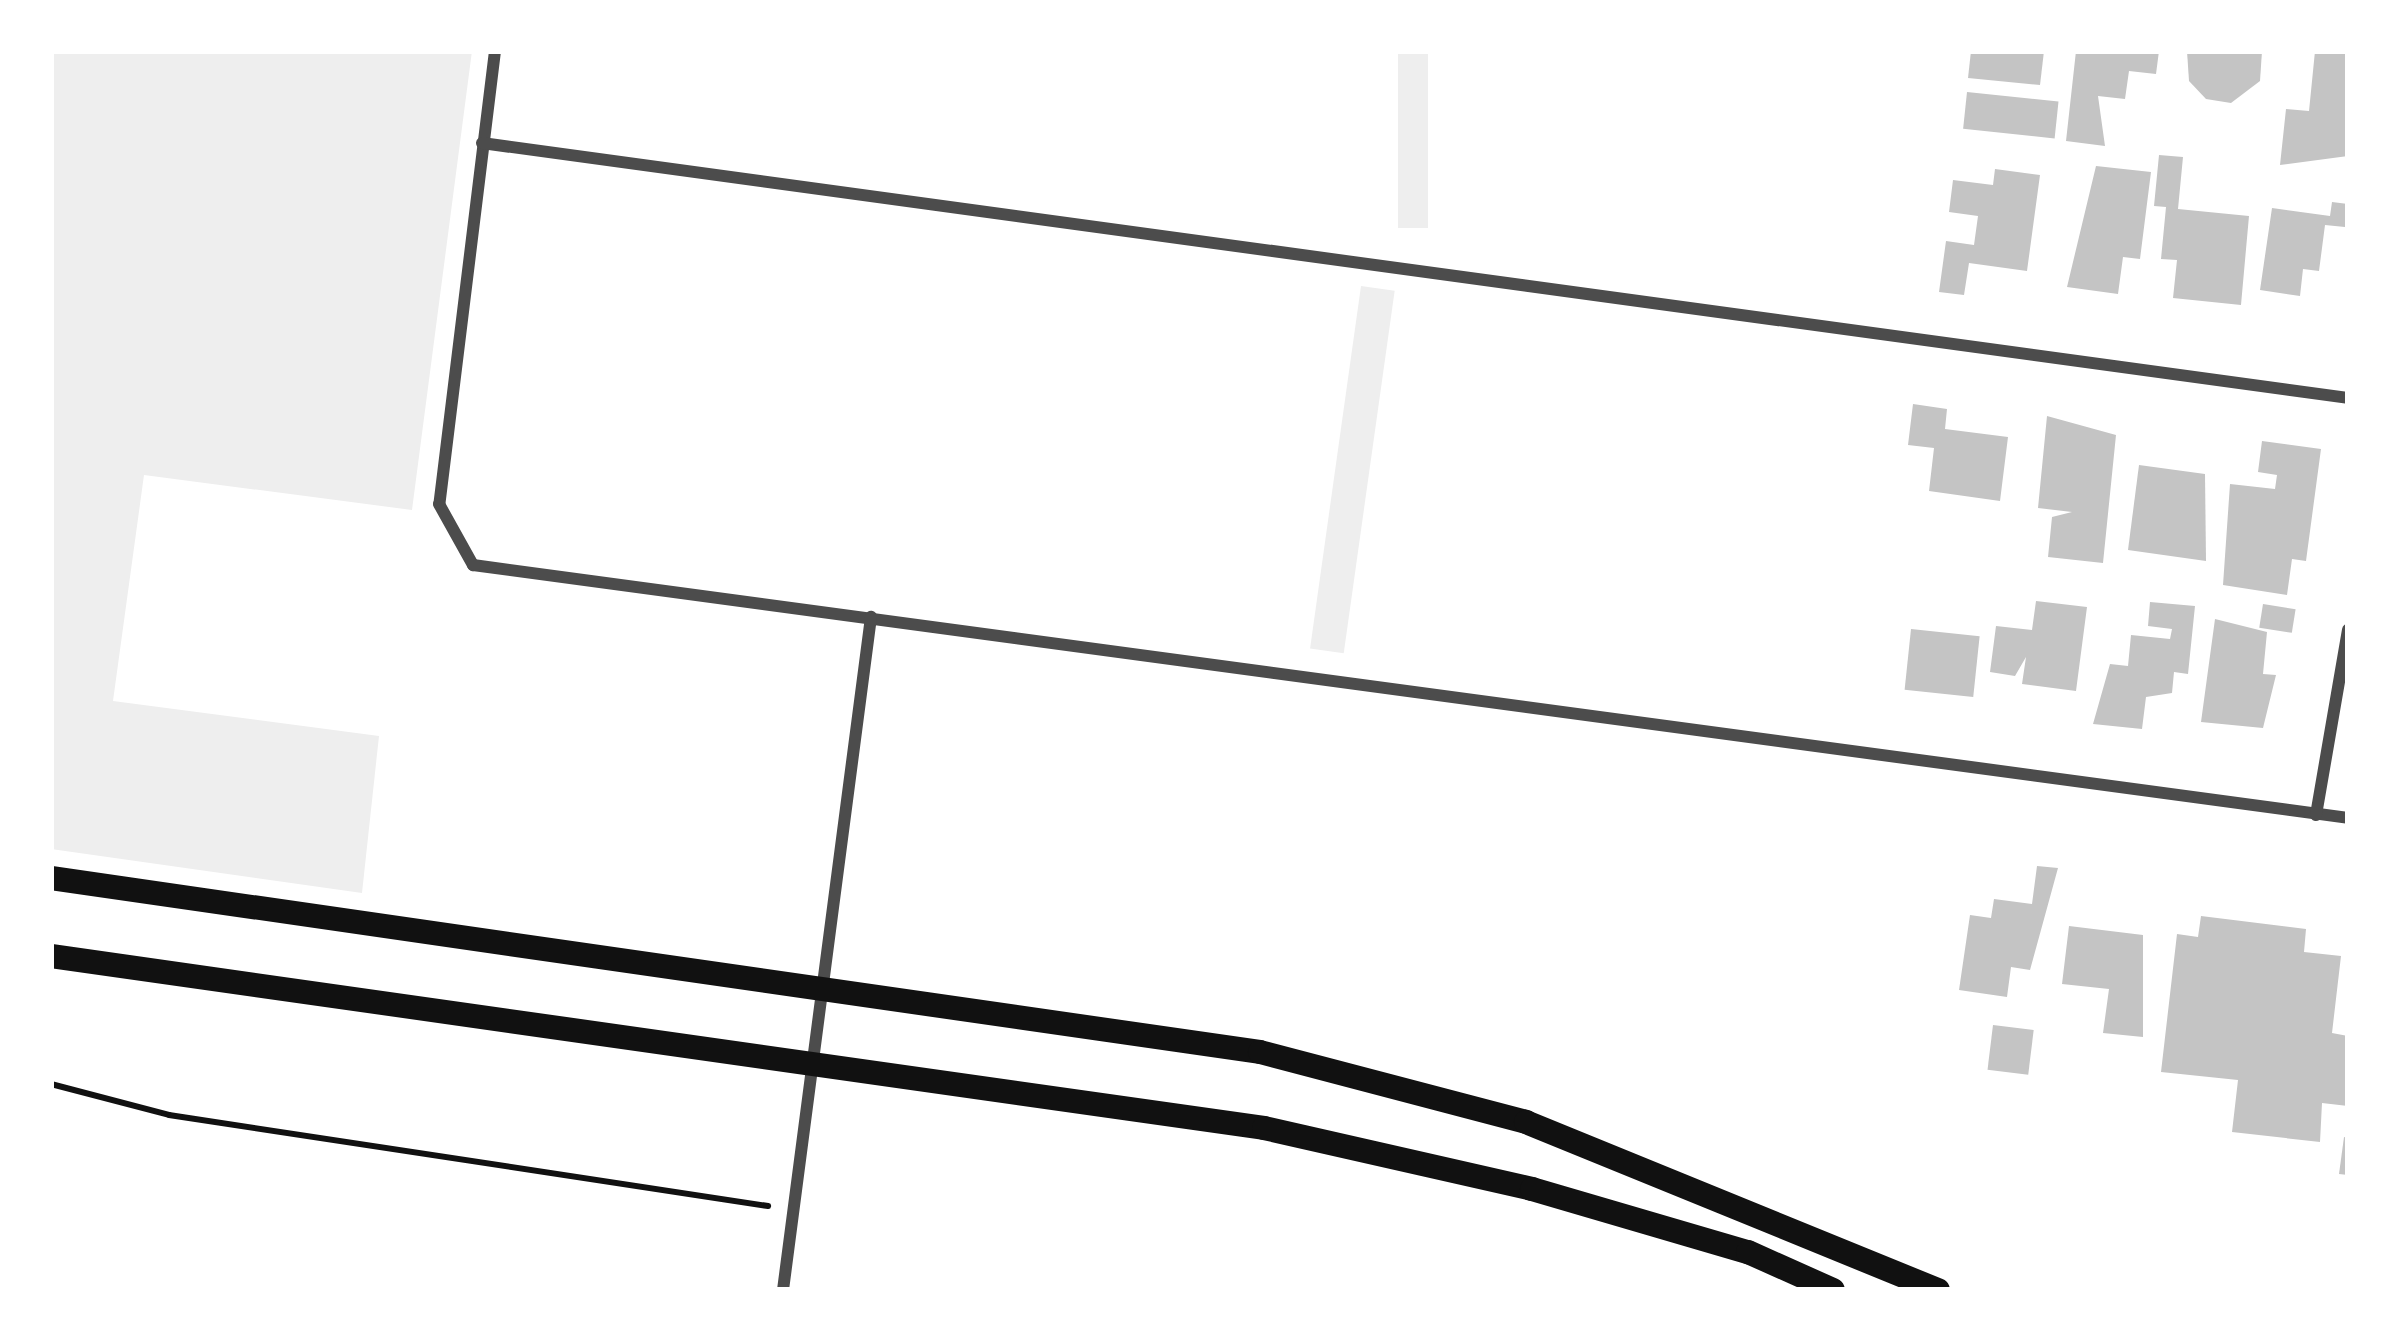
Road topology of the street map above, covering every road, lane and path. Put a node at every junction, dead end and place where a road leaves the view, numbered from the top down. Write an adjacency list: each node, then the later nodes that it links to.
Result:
1 (495, 51): 2 (street)
2 (482, 143): 3 (street); 4 (street)
3 (2348, 398)
4 (872, 617): 6 (street); 10 (street)
5 (2348, 630): 6 (street)
6 (2316, 815): 7 (street)
7 (2348, 818)
8 (51, 878): 10 (main road)
9 (51, 956): 11 (main road)
10 (824, 983): 11 (street); 16 (main road)
11 (814, 1069): 13 (street); 15 (main road)
12 (51, 1084): 13 (path)
13 (794, 1210): 14 (street)
14 (784, 1290)
15 (1833, 1290)
16 (1938, 1290)

